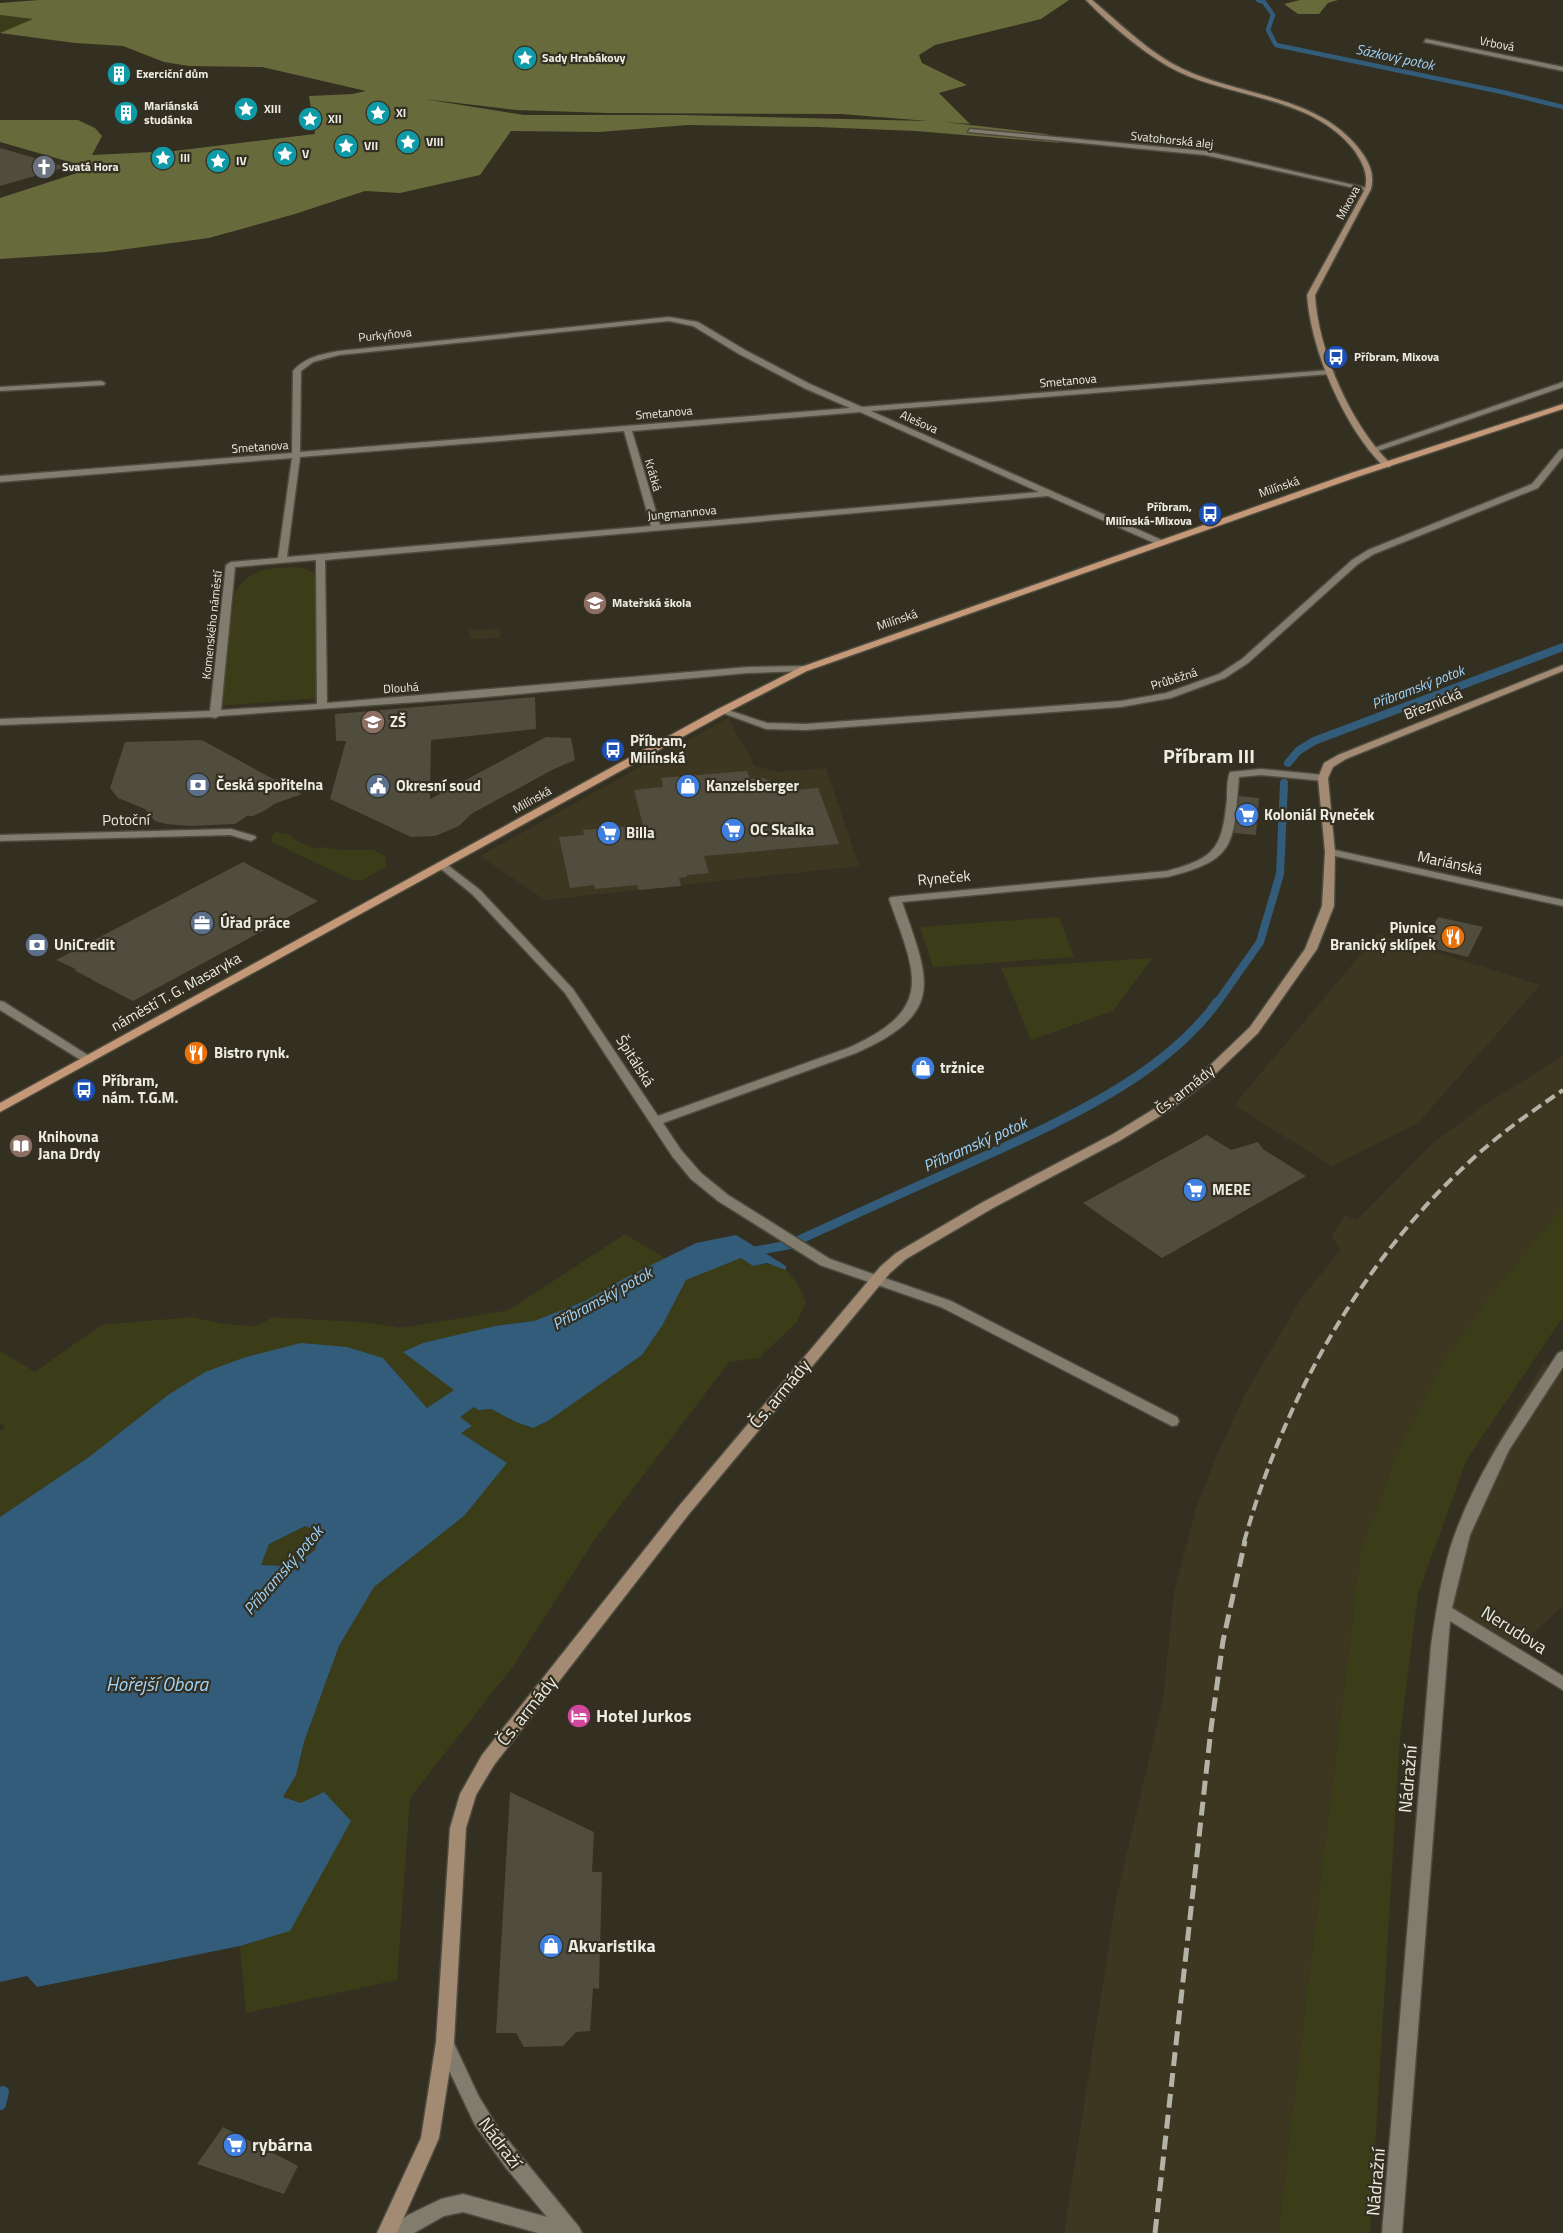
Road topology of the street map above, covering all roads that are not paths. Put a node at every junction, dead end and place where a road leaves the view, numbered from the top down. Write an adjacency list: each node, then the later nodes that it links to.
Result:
1 (1088, 0): 5 (street, Mixova)
2 (1426, 41): 3 (street, Vrbová)
3 (1563, 69)
4 (970, 131): 5 (street, Svatohorská alej)
5 (1368, 189): 7 (street, Mixova)
6 (670, 319): 14 (street, Alešova); 18 (street, Purkyňova)
7 (1330, 372): 14 (street, Smetanova); 16 (street, Mixova)
8 (101, 383): 11 (street)
9 (1563, 384): 10 (street)
10 (1550, 388): 12 (street); 16 (street)
11 (0, 389)
12 (1563, 394)
13 (1563, 406): 19 (main road, Milínská)
14 (862, 410): 15 (street, Smetanova); 21 (street, Alešova)
15 (627, 429): 18 (street, Smetanova); 22 (street, Krátká)
16 (1372, 450): 19 (street, Mixova)
17 (1563, 452): 29 (street, Průběžná)
18 (296, 456): 20 (street, Smetanova); 25 (street, Purkyňova)
19 (1387, 465): 23 (main road, Milínská)
20 (0, 479)
21 (1047, 494): 22 (street, Jungmannova); 23 (street, Alešova)
22 (656, 528): 24 (street, Jungmannova)
23 (1161, 543): 27 (main road, Milínská)
24 (320, 557): 25 (street, Komenského náměstí); 28 (street)
25 (282, 561): 30 (street, Komenského náměstí)
26 (1563, 668): 32 (street, Březnická)
27 (804, 669): 28 (street, Dlouhá); 29 (main road, Milínská)
28 (322, 706): 30 (street, Dlouhá)
29 (722, 711): 36 (main road, Milínská)
30 (216, 715): 31 (street, Dlouhá)
31 (0, 722)
32 (1323, 778): 35 (street, Čs. armády); 42 (street, Ryneček)
33 (0, 838): 34 (street, Potoční)
34 (251, 838)
35 (1330, 852): 37 (street, Mariánská); 43 (street, Čs. armády)
36 (441, 865): 38 (main road, Milínská); 42 (street, Špitálská)
37 (1563, 903)
38 (280, 954): 40 (main road, náměstí T. G. Masaryka)
39 (0, 1005): 40 (street)
40 (88, 1059): 41 (main road, náměstí T. G. Masaryka)
41 (0, 1108)
42 (654, 1122): 43 (street, Špitálská)
43 (875, 1280): 45 (street); 48 (street, Čs. armády)
44 (1560, 1366): 46 (street, Nádražní)
45 (1172, 1421)
46 (1444, 1610): 47 (street, Nerudova); 52 (street, Nádražní)
47 (1563, 1684)
48 (445, 2042): 49 (street, Čs. armády); 51 (street, Nádraží)
49 (387, 2233)
50 (399, 2233): 51 (street, Nádraží)
51 (571, 2233)
52 (1392, 2233)

